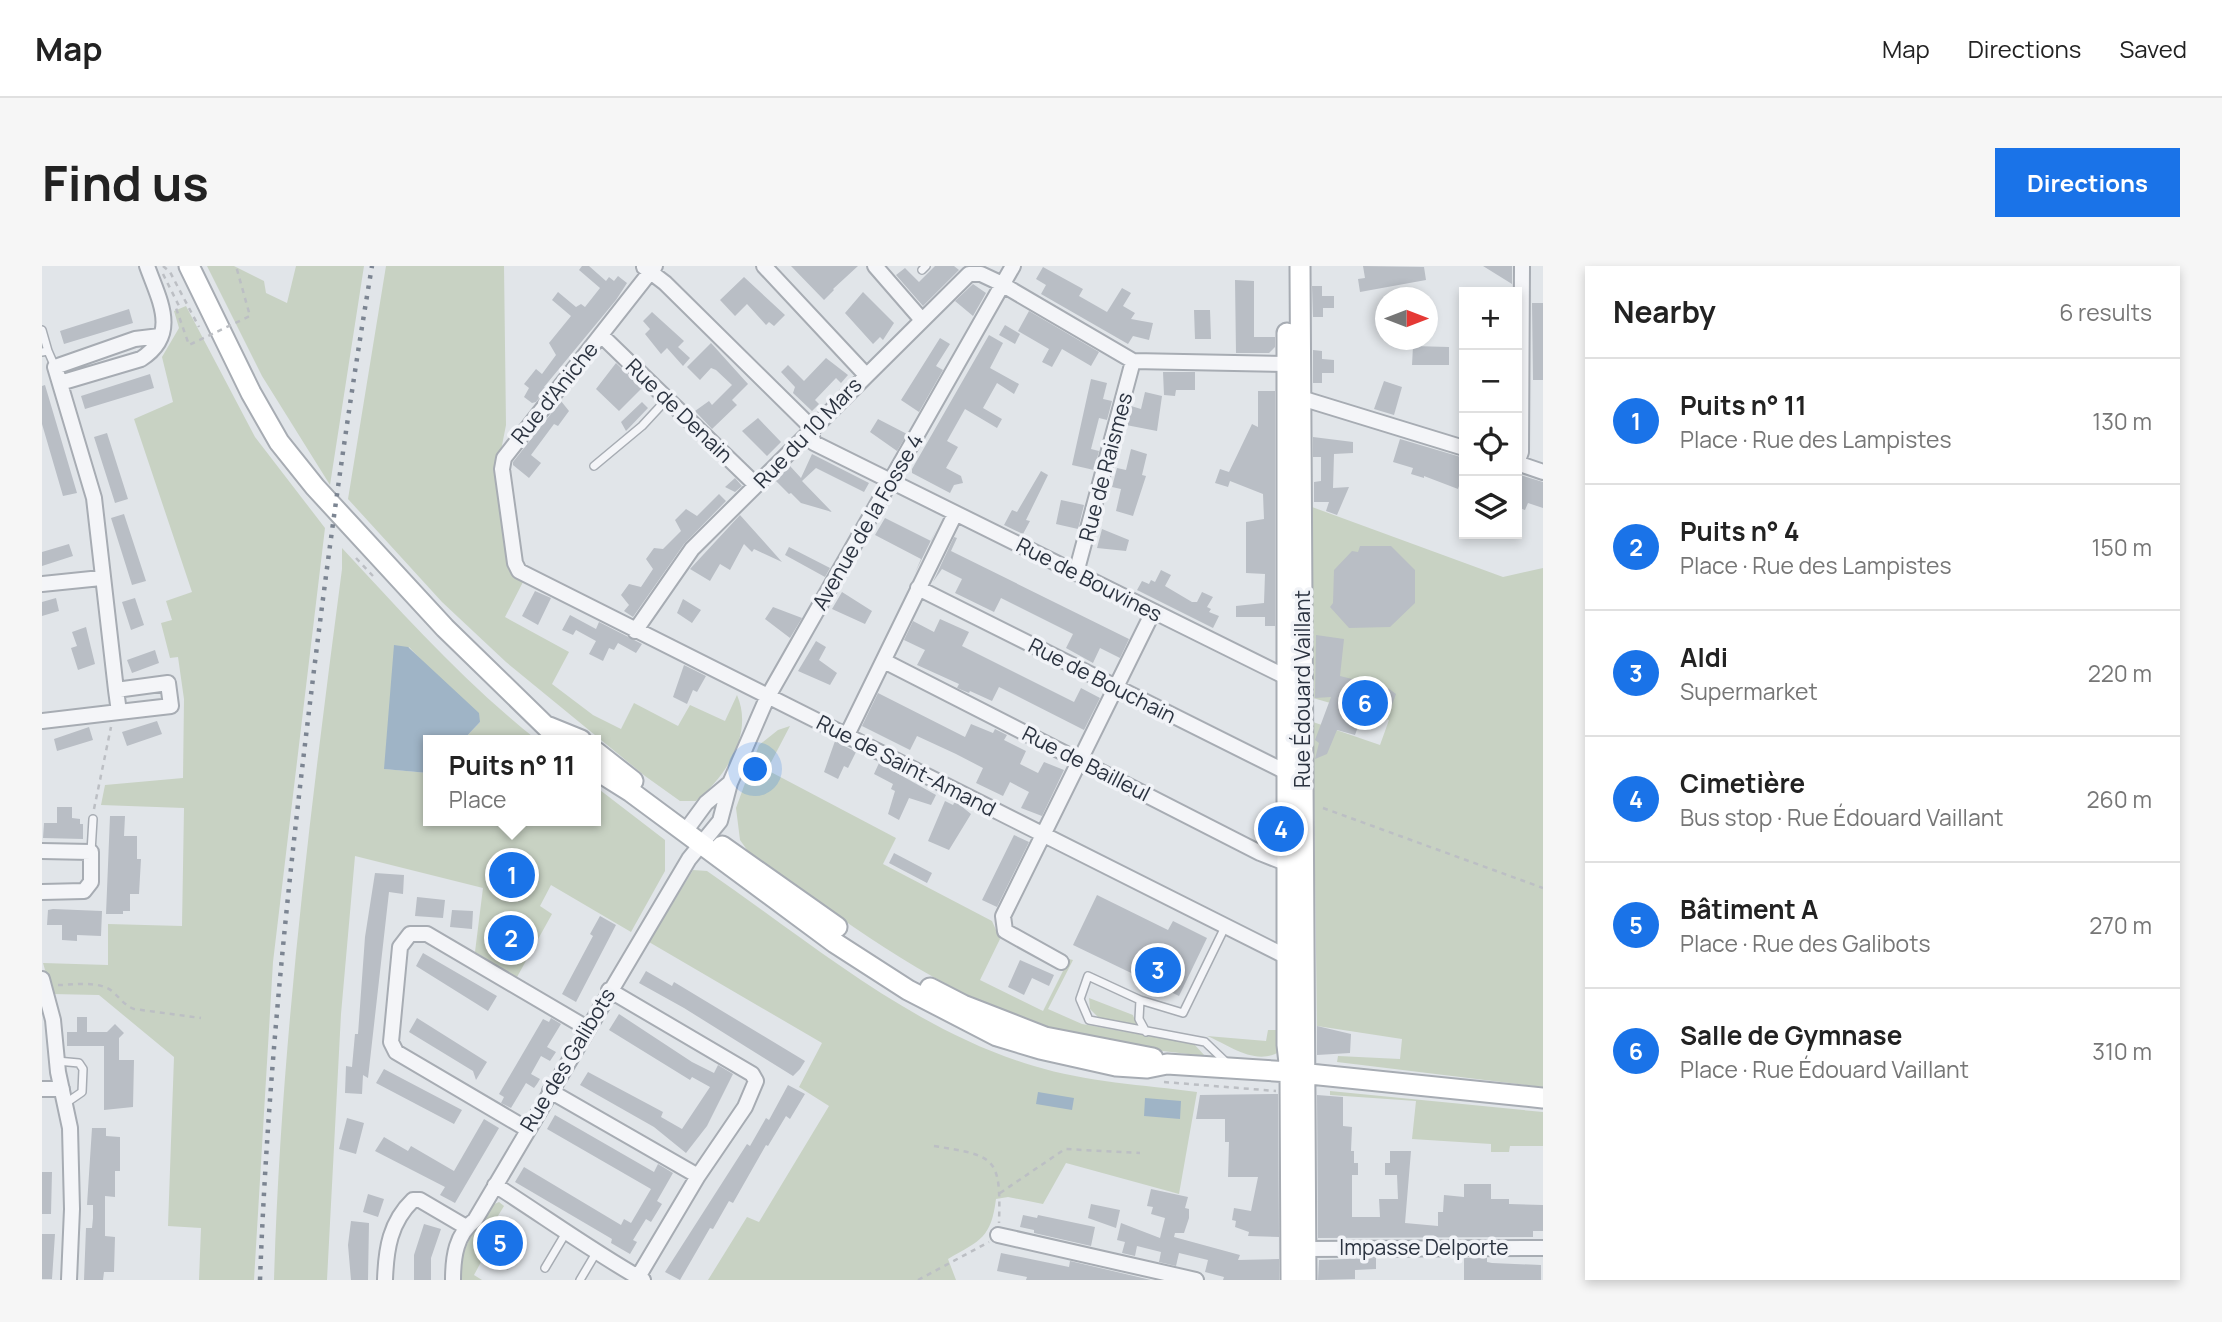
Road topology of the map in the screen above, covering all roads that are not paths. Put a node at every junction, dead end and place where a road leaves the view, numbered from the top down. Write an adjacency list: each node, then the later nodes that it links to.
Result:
1 (147, 266): 14 (street)
2 (189, 266): 47 (main road)
3 (764, 266): 20 (street)
4 (875, 266): 12 (street)
5 (1013, 266): 11 (street, Avenue de la Fosse 4)
6 (1287, 266): 18 (main road, Rue Édouard Vaillant)
7 (1294, 266): 51 (lane)
8 (1300, 266): 22 (main road, Rue Édouard Vaillant)
9 (1522, 266): 24 (street)
10 (649, 268): 15 (street, Rue d'Aniche); 25 (street, Rue de Bouvines)
11 (1003, 285): 12 (street, Rue du 10 Mars); 17 (street); 30 (street, Avenue de la Fosse 4)
12 (922, 320): 20 (street, Rue du 10 Mars)
13 (42, 330): 16 (lane)
14 (160, 336): 19 (street); 21 (street)
15 (602, 336): 23 (street, Rue de Denain); 34 (street, Rue d'Aniche)
16 (45, 351): 19 (lane)
17 (1133, 361): 18 (street); 33 (street, Rue de Raismes)
18 (1287, 364): 41 (main road, Rue Édouard Vaillant)
19 (55, 367): 21 (street)
20 (865, 374): 25 (street, Rue du 10 Mars)
21 (60, 383): 35 (street)
22 (1301, 398): 26 (street); 51 (main road, Rue Édouard Vaillant)
23 (667, 399): 28 (lane); 31 (street, Rue de Denain)
24 (1521, 413)
25 (810, 433): 30 (street, Rue de Bouvines); 31 (street, Rue du 10 Mars)
26 (1459, 446)
27 (1522, 465): 29 (street)
28 (594, 466)
29 (1543, 472)
30 (891, 481): 32 (street, Rue de Bouvines); 44 (street, Avenue de la Fosse 4)
31 (756, 485): 39 (street, Rue du 10 Mars)
32 (955, 514): 33 (street, Rue de Bouvines); 37 (street)
33 (1076, 573): 38 (street, Rue de Bouvines)
34 (523, 574): 39 (street, Rue de Saint-Amand)
35 (101, 578): 36 (street); 43 (street)
36 (42, 584)
37 (918, 588): 40 (street); 42 (street, Rue de Bouchain)
38 (1153, 612): 41 (street, Rue de Bouvines); 42 (street)
39 (635, 631): 44 (street, Rue de Saint-Amand)
40 (884, 661): 48 (street); 50 (street, Rue de Bailleul)
41 (1288, 678): 51 (main road, Rue Édouard Vaillant)
42 (1117, 689): 50 (street); 51 (street, Rue de Bouchain)
43 (116, 690): 45 (street); 45 (street)
44 (767, 698): 48 (street, Rue de Saint-Amand); 53 (street, Avenue de la Fosse 4)
45 (116, 713): 46 (street)
46 (42, 721)
47 (554, 733)
48 (847, 735): 56 (street, Rue de Saint-Amand)
49 (601, 756): 55 (main road)
50 (1082, 761): 56 (street); 60 (street, Rue de Bailleul)
51 (1295, 768): 60 (main road, Rue Édouard Vaillant)
52 (601, 773): 55 (main road)
53 (730, 783): 55 (street, Avenue de la Fosse 4); 57 (street, Avenue de la Fosse 4)
54 (93, 819): 59 (lane)
55 (687, 827): 57 (main road)
56 (1044, 837): 63 (street, Rue de Saint-Amand); 65 (street)
57 (705, 841): 67 (street, Rue des Galibots); 72 (main road)
58 (42, 851): 59 (street)
59 (91, 852): 61 (street)
60 (1296, 867): 62 (main road, Rue Édouard Vaillant); 73 (main road, Rue Édouard Vaillant)
61 (42, 892)
62 (1289, 924): 64 (main road, Rue Édouard Vaillant); 73 (lane)
63 (1225, 927): 64 (street, Rue de Saint-Amand); 68 (lane)
64 (1289, 958): 73 (main road, Rue Édouard Vaillant)
65 (1061, 962)
66 (43, 983): 71 (street)
67 (609, 990): 69 (street, Rue des Galibots); 80 (street)
68 (1140, 1000): 70 (lane); 70 (lane)
69 (587, 1028): 76 (street, Rue des Galibots); 79 (street)
70 (1146, 1032): 72 (lane)
71 (56, 1061): 75 (street); 78 (lane)
72 (1232, 1069): 73 (main road)
73 (1297, 1073): 77 (main road); 86 (main road, Rue Édouard Vaillant); 95 (main road, Rue Édouard Vaillant); 96 (lane)
74 (42, 1089): 75 (street)
75 (62, 1089): 78 (street)
76 (550, 1091): 79 (street, Rue des Galibots); 80 (street)
77 (1543, 1098)
78 (66, 1103): 90 (street)
79 (527, 1129): 81 (street, Rue des Galibots)
80 (698, 1176): 89 (street)
81 (495, 1185): 82 (street, Rue des Galibots); 83 (street)
82 (466, 1227): 91 (street); 92 (street, Rue des Galibots)
83 (567, 1230): 87 (street); 88 (lane)
84 (998, 1235): 94 (street)
85 (1543, 1248): 86 (street, Impasse Delporte)
86 (1306, 1249): 97 (main road, Rue Édouard Vaillant)
87 (596, 1253): 89 (street); 93 (lane)
88 (545, 1268)
89 (641, 1278)
90 (69, 1280)
91 (385, 1280)
92 (453, 1280)
93 (580, 1280)
94 (1196, 1280)
95 (1292, 1280)
96 (1299, 1280)
97 (1306, 1280)

